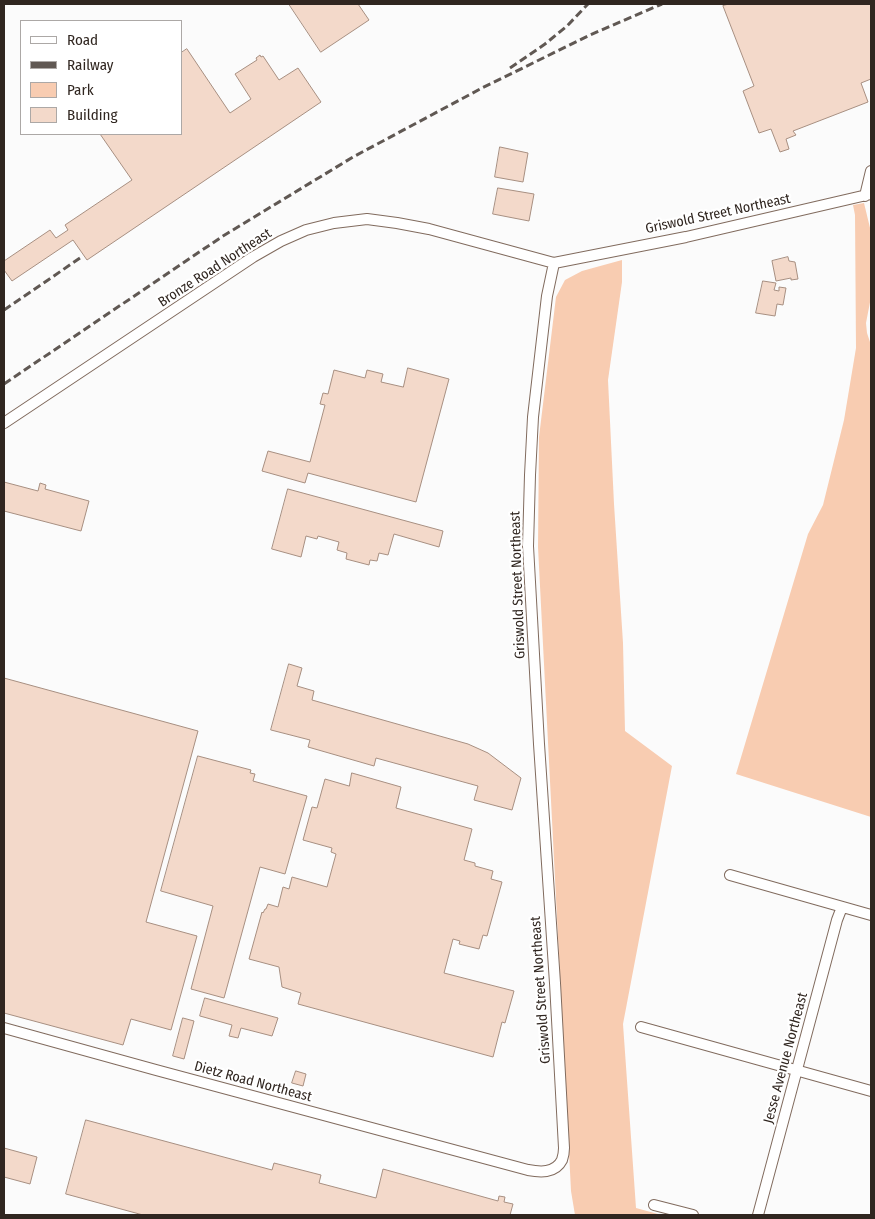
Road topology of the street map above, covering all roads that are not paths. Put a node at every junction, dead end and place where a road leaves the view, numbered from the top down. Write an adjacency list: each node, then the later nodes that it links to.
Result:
1 (871, 171): 2 (street)
2 (868, 195): 3 (street, Griswold Street Northeast)
3 (554, 262): 4 (street, Bronze Road Northeast); 12 (street, Griswold Street Northeast)
4 (4, 423)
5 (730, 875): 6 (street)
6 (842, 907): 7 (street); 10 (street, Jesse Avenue Northeast)
7 (871, 915)
8 (641, 1027): 10 (street)
9 (4, 1028): 12 (street, Dietz Road Northeast)
10 (797, 1071): 11 (street); 15 (street, Jesse Avenue Northeast)
11 (871, 1091)
12 (495, 1162)
13 (654, 1204): 14 (street)
14 (693, 1215)
15 (758, 1215)

